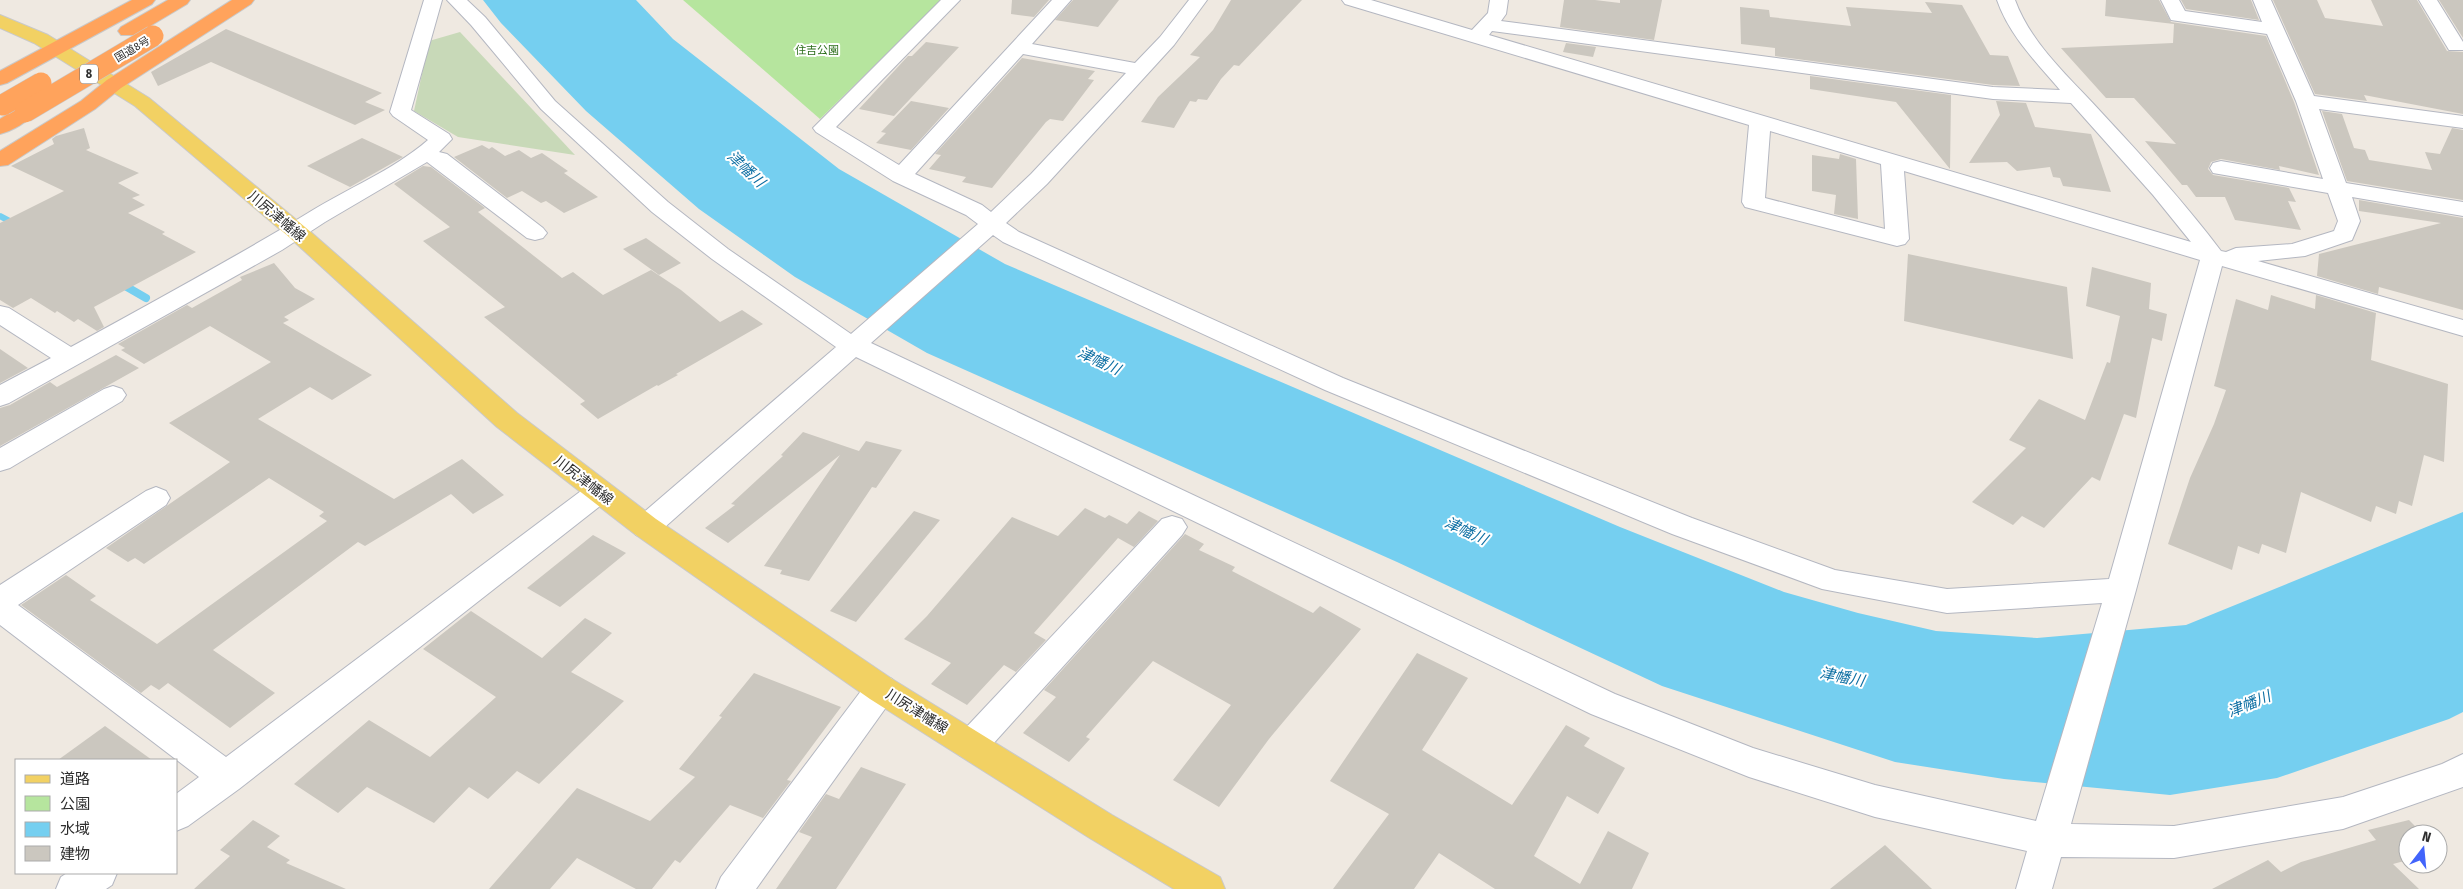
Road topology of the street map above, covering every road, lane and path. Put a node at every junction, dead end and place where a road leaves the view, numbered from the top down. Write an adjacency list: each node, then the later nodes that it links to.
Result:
1 (146, 0): 21 (highway)
2 (252, 0): 15 (street)
3 (433, 0): 32 (street)
4 (456, 0): 45 (street)
5 (951, 0): 36 (street)
6 (1062, 0): 22 (street)
7 (1198, 0): 23 (street)
8 (1351, 0): 14 (street)
9 (1499, 0): 19 (street)
10 (2006, 0): 26 (street)
11 (2170, 0): 18 (street)
12 (2262, 0): 18 (street)
13 (2428, 0): 20 (street)
14 (1374, 3): 19 (street)
15 (238, 4): 25 (highway)
16 (188, 5): 28 (highway, 国道8号 / 8, bridge); 31 (highway, 国道8号 / 8, bridge)
17 (0, 21): 21 (main road, 川尻津幡線)
18 (2275, 29): 27 (street)
19 (1482, 31): 26 (street); 29 (street)
20 (2456, 46)
21 (56, 48): 24 (highway); 25 (main road, 川尻津幡線)
22 (1020, 48): 23 (street); 36 (street)
23 (1139, 70): 39 (street)
24 (0, 79)
25 (114, 84): 33 (highway); 40 (main road, 川尻津幡線)
26 (2077, 97): 42 (street)
27 (2306, 101): 30 (street); 37 (street)
28 (2, 106)
29 (1760, 122): 34 (street); 34 (street)
30 (2463, 122)
31 (0, 128)
32 (424, 154): 40 (street); 41 (street)
33 (0, 160)
34 (1892, 161): 42 (street)
35 (2221, 168): 37 (street)
36 (901, 176): 39 (street)
37 (2337, 187): 38 (street); 42 (street)
38 (2463, 209)
39 (989, 227): 45 (street); 54 (street)
40 (297, 232): 46 (street); 50 (main road, 川尻津幡線)
41 (535, 233)
42 (2212, 256): 44 (street); 54 (street)
43 (0, 314): 46 (street)
44 (2463, 328)
45 (857, 342): 52 (street); 62 (street)
46 (70, 358): 48 (street)
47 (113, 395): 49 (street)
48 (0, 397)
49 (0, 461)
50 (599, 492): 52 (main road, 川尻津幡線); 59 (street)
51 (156, 498): 55 (street)
52 (646, 527): 57 (main road, 川尻津幡線)
53 (1172, 527): 58 (street)
54 (2121, 590): 62 (street)
55 (0, 601)
56 (0, 608): 59 (street)
57 (881, 689): 58 (main road, 川尻津幡線); 65 (street)
58 (971, 745): 66 (main road, 川尻津幡線)
59 (227, 778): 61 (street)
60 (2460, 778): 62 (street)
61 (178, 814)
62 (2053, 830): 67 (street)
63 (97, 874): 64 (street)
64 (74, 889)
65 (734, 889)
66 (1207, 889)
67 (2034, 889)

